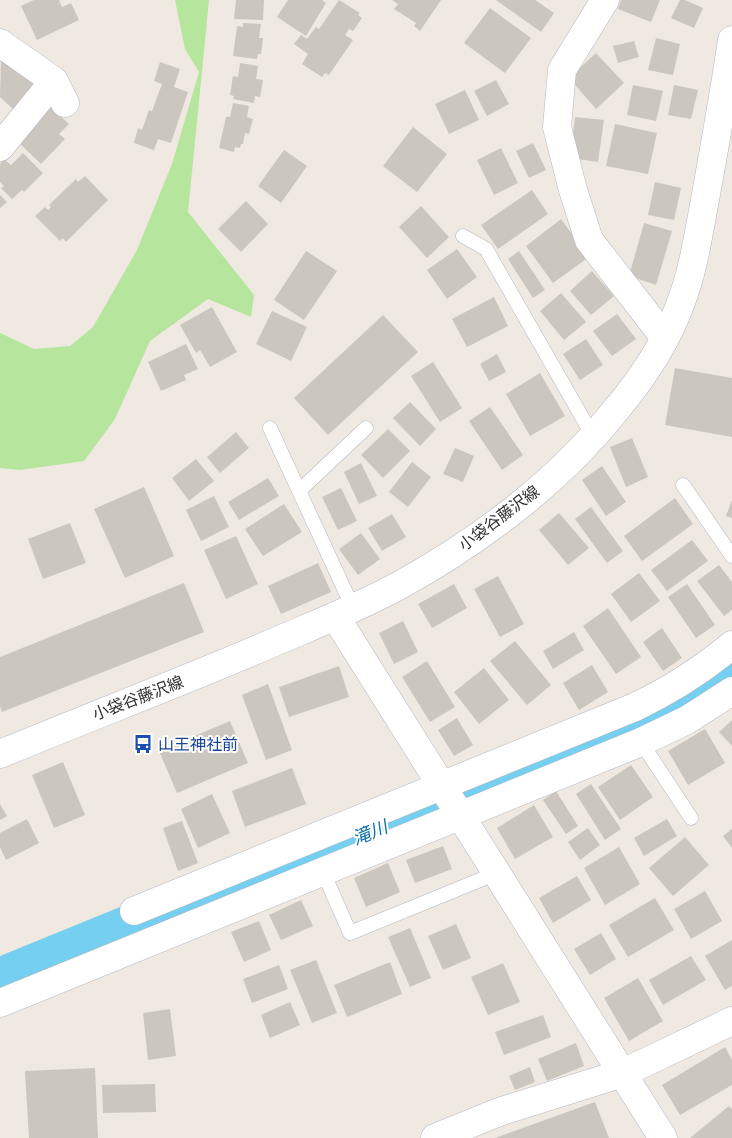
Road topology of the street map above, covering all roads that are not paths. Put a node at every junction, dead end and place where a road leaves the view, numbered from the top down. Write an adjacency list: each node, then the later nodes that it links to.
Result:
1 (605, 0): 7 (street)
2 (732, 40): 4 (street, 小袋谷藤沢線)
3 (0, 43): 5 (street)
4 (726, 126): 7 (street, 小袋谷藤沢線)
5 (0, 147)
6 (463, 236): 10 (lane)
7 (665, 338): 10 (street, 小袋谷藤沢線)
8 (270, 428): 12 (lane)
9 (366, 428): 12 (lane)
10 (594, 438): 14 (street, 小袋谷藤沢線)
11 (682, 485): 13 (lane)
12 (299, 491): 14 (lane)
13 (732, 556)
14 (344, 612): 18 (street, 小袋谷藤沢線); 19 (street)
15 (732, 645): 19 (street)
16 (732, 691): 17 (street)
17 (641, 742): 19 (street); 20 (lane)
18 (0, 754)
19 (450, 801): 21 (street); 22 (street); 23 (street)
20 (690, 818)
21 (323, 872): 22 (lane); 24 (street)
22 (497, 873): 26 (street)
23 (134, 911)
24 (0, 1003)
25 (732, 1021): 26 (street)
26 (623, 1073): 27 (street); 28 (street)
27 (436, 1138)
28 (662, 1138)

